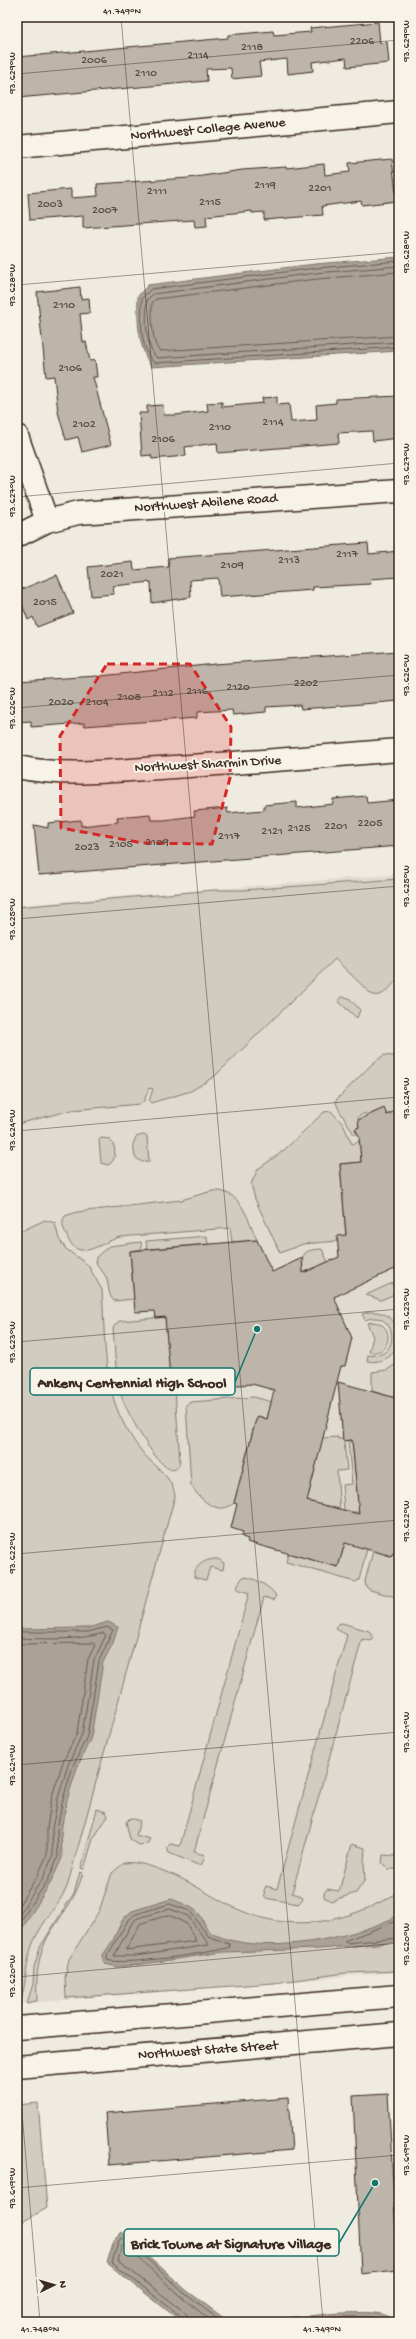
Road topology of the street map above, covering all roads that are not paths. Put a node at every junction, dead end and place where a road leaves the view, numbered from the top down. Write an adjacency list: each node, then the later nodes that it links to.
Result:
1 (399, 112): 2 (street, Northwest College Avenue)
2 (17, 147)
3 (17, 436): 5 (street)
4 (399, 491): 5 (street, Northwest Abilene Road)
5 (47, 521): 6 (street, Northwest Abilene Road)
6 (17, 536)
7 (399, 750): 8 (street, Northwest Sharmin Drive)
8 (17, 767)
9 (399, 1996): 10 (street)
10 (17, 2028)
11 (399, 2034): 12 (street, Northwest State Street)
12 (17, 2067)

